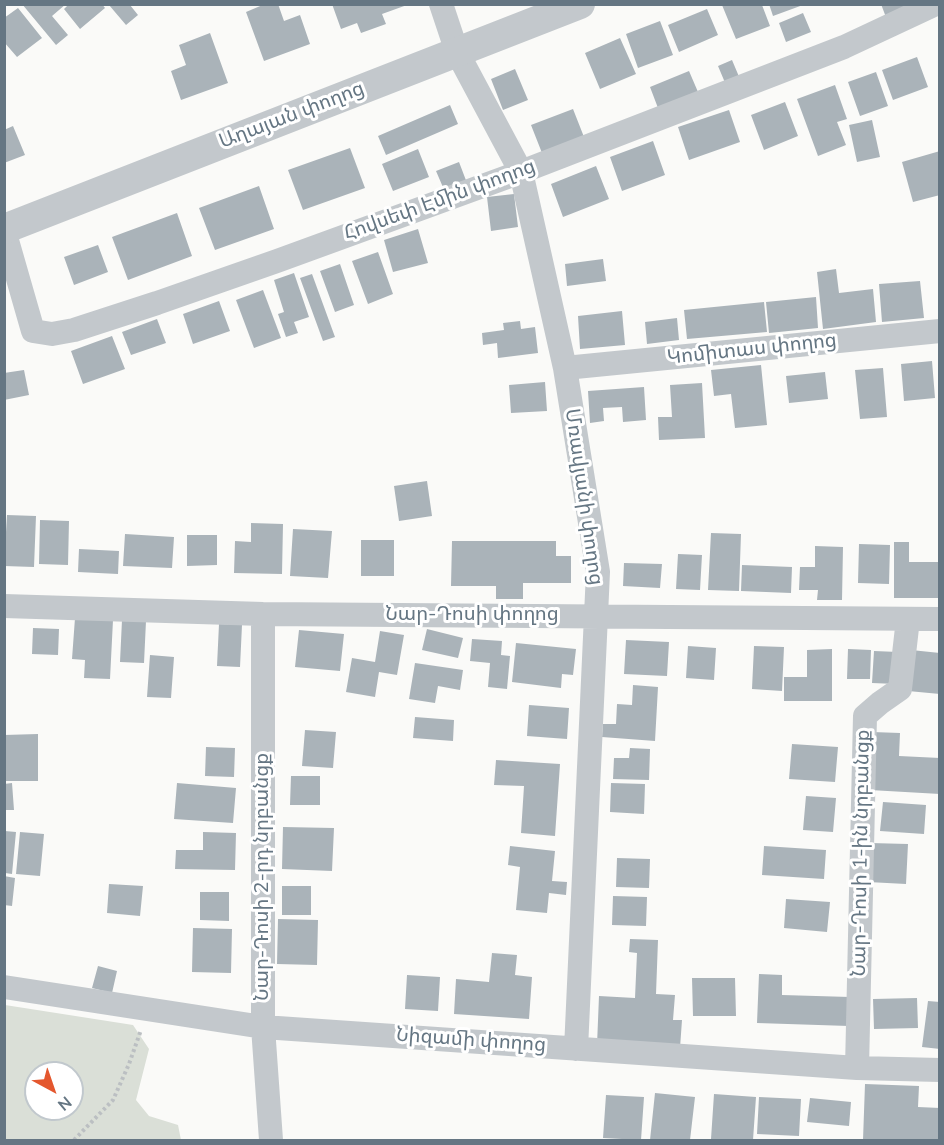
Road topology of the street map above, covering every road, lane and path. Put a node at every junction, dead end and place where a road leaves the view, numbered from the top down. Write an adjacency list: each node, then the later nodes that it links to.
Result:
1 (441, 4): 4 (street, Մռավյանի փողոց)
2 (580, 4): 4 (street, Աղայան փողոց)
3 (936, 4): 5 (street, Հովսեփ Էմին փողոց)
4 (457, 52): 5 (street, Մռավյանի փողոց); 6 (street, Աղայան փողոց)
5 (521, 172): 6 (street, Հովսեփ Էմին փողոց); 8 (street, Մռավյանի փողոց)
6 (4, 230)
7 (939, 332): 8 (street, Կոմիտաս փողոց)
8 (565, 368): 11 (street, Մռավյանի փողոց)
9 (4, 606): 10 (street, Նար-Դոսի փողոց)
10 (263, 614): 11 (street, Նար-Դոսի փողոց); 16 (street, Նար-Դոսի 2-րդ նրբանցք)
11 (596, 616): 12 (street, Նար-Դոսի փողոց); 17 (street, Մռավյանի փողոց)
12 (908, 619): 13 (street, Նար-Դոսի փողոց); 18 (street, Նար-Դոսի 1-ին նրբանցք)
13 (939, 619)
14 (4, 987): 15 (street, Նիզամի փողոց)
15 (147, 1009): 16 (street, Նիզամի փողոց); 20 (path)
16 (262, 1027): 17 (street, Նիզամի փողոց); 21 (street, Նար-Դոսի 2-րդ նրբանցք)
17 (576, 1048): 18 (street, Նիզամի փողոց)
18 (857, 1068): 19 (street, Նիզամի փողոց)
19 (939, 1070)
20 (74, 1140)
21 (271, 1140)

